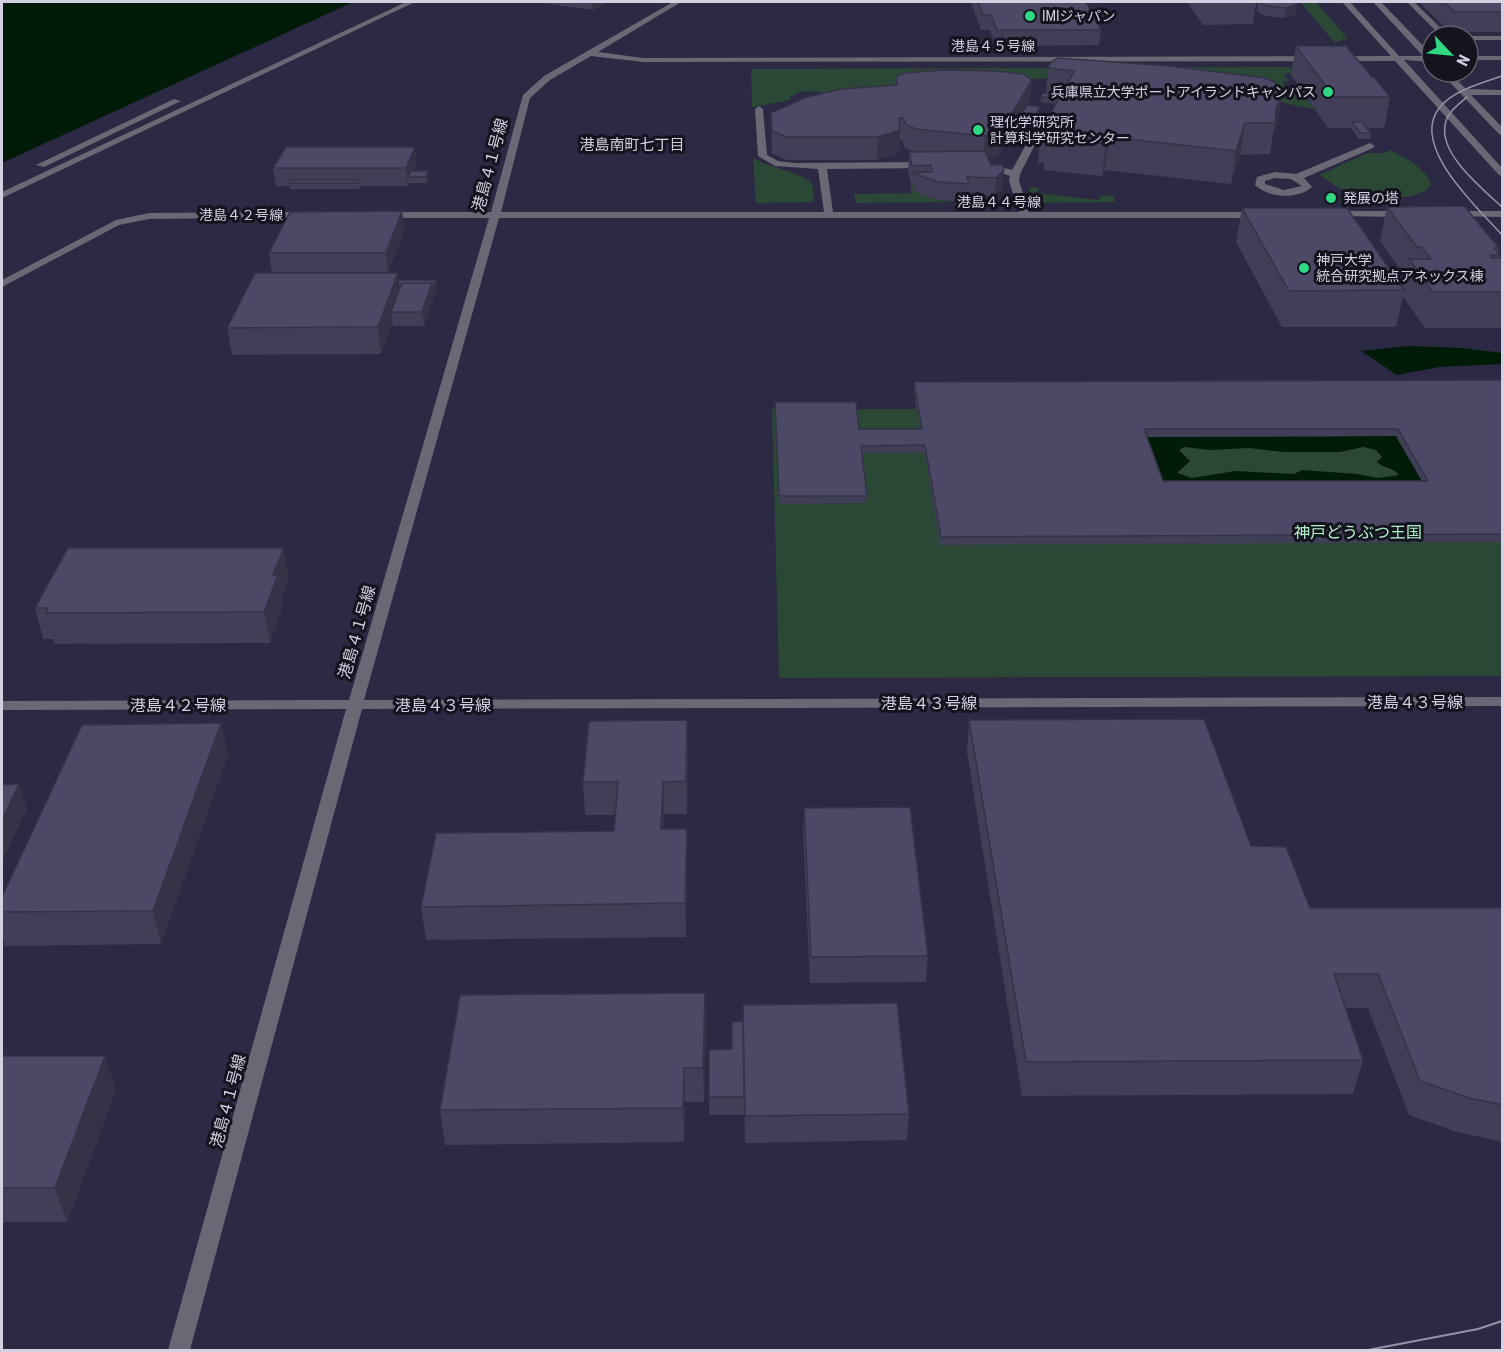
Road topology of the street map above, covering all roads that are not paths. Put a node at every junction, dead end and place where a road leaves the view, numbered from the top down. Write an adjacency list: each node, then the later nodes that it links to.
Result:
1 (411, 2): 6 (street)
2 (677, 2): 11 (street, 港島４１号線)
3 (1346, 2): 13 (street)
4 (1377, 2): 10 (street)
5 (1410, 2): 7 (street)
6 (376, 18): 31 (street); 33 (street)
7 (1433, 24)
8 (1480, 38): 9 (street)
9 (1503, 38)
10 (1420, 47)
11 (589, 53): 12 (street, 港島４５号線); 41 (street, 港島４１号線)
12 (1318, 58): 13 (street, 港島４５号線); 17 (street)
13 (1398, 58): 16 (street, 港島４５号線); 28 (street)
14 (1480, 58): 15 (street)
15 (1503, 58)
16 (1420, 59)
17 (1327, 70)
18 (1456, 84): 19 (street)
19 (1464, 92): 20 (street); 23 (street)
20 (1503, 92)
21 (759, 109): 27 (street)
22 (1042, 123): 29 (street)
23 (1503, 132)
24 (1370, 146): 30 (street)
25 (941, 165): 27 (street)
26 (977, 165): 29 (street)
27 (822, 166): 44 (street)
28 (1503, 173)
29 (1015, 174): 42 (street)
30 (1296, 178): 32 (street); 32 (street)
31 (2, 185)
32 (1290, 193): 34 (street)
33 (2, 195)
34 (1298, 206)
35 (1326, 214): 36 (street)
36 (1417, 214)
37 (1440, 214): 38 (street)
38 (1503, 214)
39 (322, 215): 45 (street, 港島４２号線)
40 (368, 215): 41 (street)
41 (495, 215): 44 (street, 港島４４号線); 48 (street, 港島４１号線)
42 (1025, 215): 43 (street, 港島４４号線); 44 (street, 港島４４号線)
43 (1268, 215)
44 (829, 216)
45 (2, 284)
46 (1503, 702): 48 (street, 港島４３号線)
47 (2, 705): 48 (street, 港島４２号線)
48 (355, 705): 49 (street, 港島４１号線)
49 (179, 1350)

